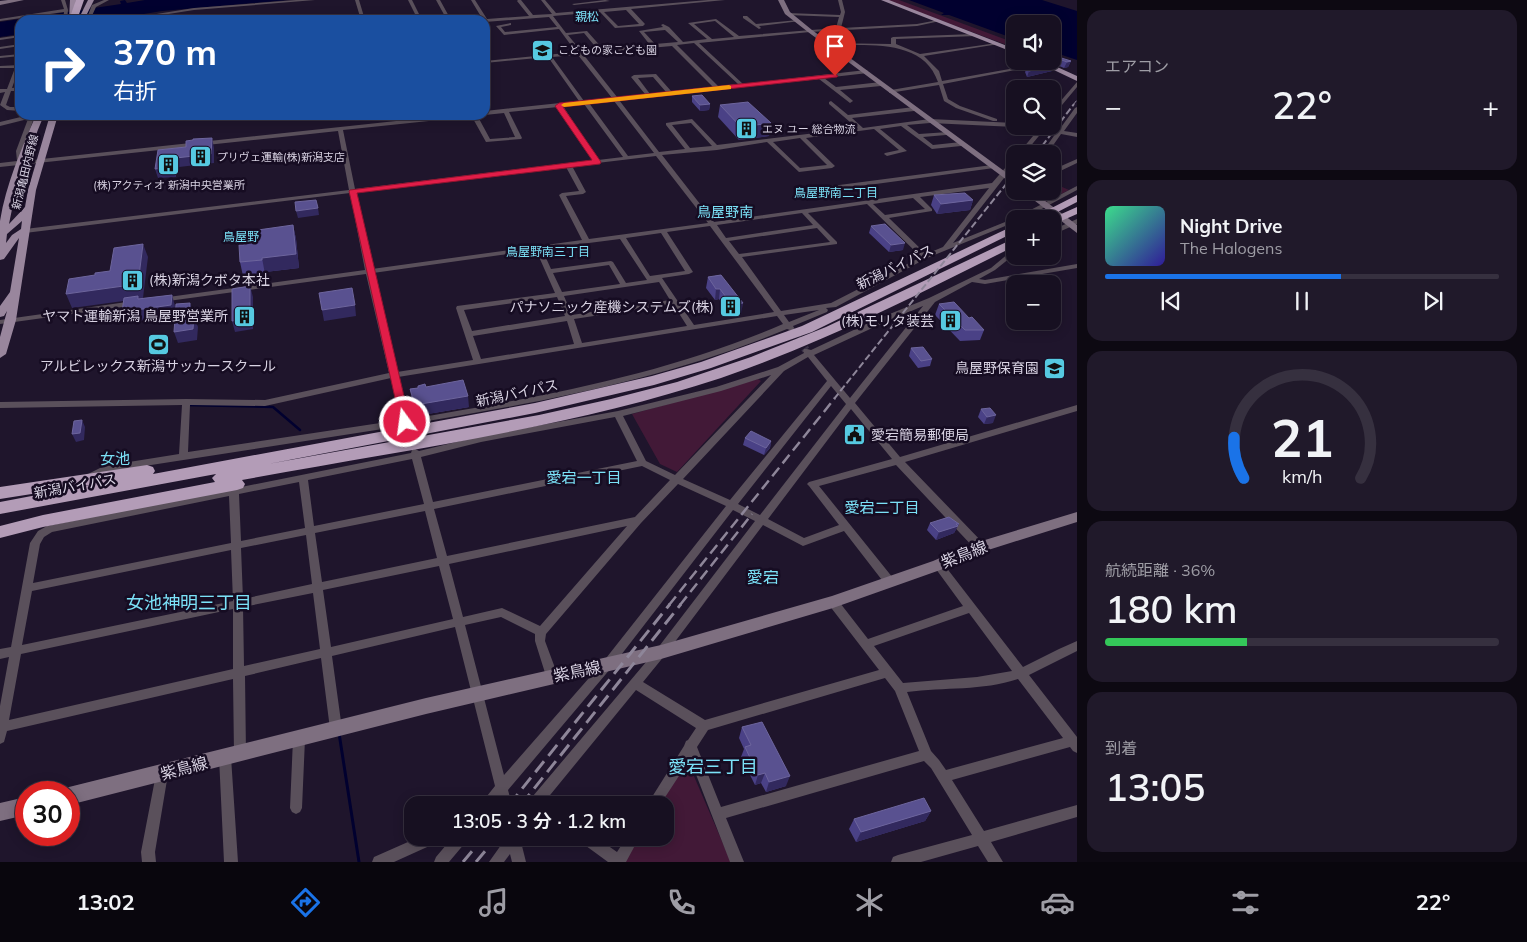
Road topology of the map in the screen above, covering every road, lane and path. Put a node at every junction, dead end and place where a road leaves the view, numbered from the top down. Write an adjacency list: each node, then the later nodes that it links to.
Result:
1 (20, 0): 20 (street)
2 (63, 0): 25 (street)
3 (73, 0): 25 (main road)
4 (80, 0): 25 (highway)
5 (91, 0): 25 (main road)
6 (106, 0): 25 (street)
7 (313, 0): 21 (street)
8 (357, 0): 33 (street)
9 (410, 0): 34 (street)
10 (438, 0): 35 (street)
11 (473, 0): 36 (street)
12 (543, 0): 39 (street)
13 (607, 0): 22 (street); 27 (street)
14 (650, 0): 24 (street)
15 (723, 0): 23 (street)
16 (781, 0): 30 (street)
17 (840, 0): 37 (street)
18 (884, 0): 45 (main road)
19 (519, 1): 38 (street)
20 (2, 2)
21 (266, 2): 32 (street)
22 (573, 2): 29 (street)
23 (682, 2): 24 (street)
24 (656, 6): 26 (street)
25 (78, 8): 31 (street)
26 (627, 8): 27 (street); 28 (street)
27 (616, 9): 28 (street)
28 (601, 11): 29 (street)
29 (582, 12): 39 (street)
30 (788, 14): 37 (street); 44 (street)
31 (32, 15)
32 (152, 15)
33 (362, 15)
34 (418, 15)
35 (446, 15)
36 (482, 15)
37 (842, 16): 48 (street)
38 (532, 17): 39 (street); 43 (street)
39 (553, 17): 47 (street); 47 (street)
40 (745, 17): 46 (street)
41 (15, 18): 42 (street)
42 (0, 20)
43 (490, 21)
44 (798, 21): 46 (street); 49 (street)
45 (938, 21): 48 (street); 52 (main road)
46 (755, 25): 51 (street)
47 (560, 28): 50 (street)
48 (838, 30): 49 (street)
49 (810, 31): 51 (street); 60 (street)
50 (565, 34): 67 (street); 68 (street)
51 (767, 35): 54 (street)
52 (974, 35): 61 (main road); 62 (street)
53 (15, 37): 55 (street)
54 (738, 38): 56 (street); 56 (street)
55 (0, 39)
56 (710, 40): 57 (street)
57 (695, 42): 58 (street); 85 (street)
58 (682, 43): 59 (street); 64 (street)
59 (673, 44): 64 (street); 86 (street)
60 (827, 44): 62 (street); 78 (street)
61 (997, 44): 66 (main road); 69 (street)
62 (894, 45): 69 (street)
63 (15, 46): 65 (street)
64 (654, 46): 67 (street)
65 (0, 48)
66 (1006, 48)
67 (602, 51): 68 (street)
68 (579, 52): 71 (street); 94 (street)
69 (920, 55): 82 (street)
70 (15, 56): 72 (street)
71 (549, 56): 73 (street); 96 (street)
72 (0, 57)
73 (490, 62)
74 (15, 66): 75 (street)
75 (0, 67)
76 (1006, 69): 82 (street)
77 (1058, 70): 81 (main road)
78 (866, 72): 80 (street); 83 (street)
79 (15, 75): 89 (street)
80 (820, 77): 85 (street); 88 (street)
81 (1077, 79)
82 (940, 82): 91 (street); 114 (street)
83 (881, 84): 88 (street); 91 (street)
84 (1077, 84): 98 (street)
85 (742, 86): 86 (street)
86 (718, 88): 92 (street)
87 (15, 89): 89 (street)
88 (835, 89): 95 (street)
89 (8, 90): 90 (street); 100 (street)
90 (0, 91)
91 (891, 92): 101 (street)
92 (670, 93): 93 (street); 93 (street)
93 (649, 96): 94 (street)
94 (615, 99): 96 (street); 133 (street)
95 (850, 100)
96 (584, 103): 99 (street); 135 (street)
97 (831, 103): 105 (street)
98 (1061, 104)
99 (559, 106): 103 (street); 139 (street)
100 (15, 109)
101 (914, 109): 105 (street); 112 (street)
102 (1077, 109): 121 (street)
103 (506, 111): 104 (street); 111 (street)
104 (490, 113)
105 (847, 117): 120 (street)
106 (16, 120): 115 (street)
107 (30, 120): 138 (street)
108 (38, 120): 138 (main road, 新潟亀田内野線)
109 (52, 120): 136 (main road, 新潟亀田内野線)
110 (417, 120): 113 (street)
111 (477, 120)
112 (930, 121): 116 (street); 117 (street); 123 (street)
113 (397, 122): 118 (street)
114 (1006, 123)
115 (0, 124)
116 (903, 125): 119 (street); 127 (street)
117 (1006, 125)
118 (340, 128): 136 (street); 150 (street)
119 (876, 128): 120 (street); 134 (street)
120 (862, 130): 126 (street)
121 (1061, 131)
122 (1061, 132): 125 (street)
123 (946, 133): 127 (street); 129 (street)
124 (1037, 135): 130 (street)
125 (1077, 135)
126 (802, 136): 128 (street); 128 (street)
127 (918, 136): 129 (street)
128 (769, 141): 131 (street)
129 (961, 144): 142 (street)
130 (1029, 145)
131 (717, 148): 132 (street); 132 (street)
132 (689, 151): 133 (street)
133 (659, 154): 135 (street); 162 (street)
134 (887, 154)
135 (627, 158): 139 (street)
136 (40, 160): 138 (street); 155 (main road, 新潟亀田内野線)
137 (1077, 161): 143 (street)
138 (20, 162): 140 (street); 167 (main road, 新潟亀田内野線)
139 (597, 162): 141 (street)
140 (0, 165)
141 (568, 165): 150 (street); 170 (street)
142 (992, 167): 145 (street); 149 (street)
143 (1061, 169)
144 (1006, 171): 145 (street)
145 (1003, 175): 146 (street); 147 (street)
146 (1006, 177)
147 (994, 185): 151 (street); 174 (street)
148 (1077, 188): 160 (street)
149 (824, 189)
150 (353, 191): 164 (street); 181 (street)
151 (915, 196): 154 (street); 159 (street)
152 (1077, 198): 160 (highway)
153 (1038, 200): 156 (street)
154 (869, 203): 158 (street); 159 (street)
155 (28, 209): 164 (main road, 新潟亀田内野線); 167 (main road)
156 (1051, 210)
157 (1077, 210): 160 (highway)
158 (804, 212): 162 (street); 163 (street)
159 (884, 217): 177 (street)
160 (1061, 218)
161 (1006, 223): 174 (street)
162 (713, 224): 165 (street); 169 (street)
163 (818, 226): 169 (street); 175 (street)
164 (25, 231): 176 (main road); 184 (main road, 新潟亀田内野線)
165 (662, 231): 168 (street); 168 (street)
166 (1006, 232): 211 (highway, 新潟バイパス)
167 (1, 233): 172 (main road, 新潟亀田内野線)
168 (622, 237): 170 (street)
169 (725, 240): 175 (street)
170 (588, 242): 173 (street)
171 (1006, 245): 213 (highway, 新潟バイパス)
172 (0, 248)
173 (538, 248): 180 (street); 181 (street)
174 (945, 249): 177 (street)
175 (737, 256): 191 (street)
176 (0, 257)
177 (925, 258): 190 (street)
178 (1006, 258): 182 (street)
179 (1077, 266): 182 (street)
180 (550, 271): 183 (street); 185 (street)
181 (369, 272): 187 (street); 204 (street)
182 (971, 280): 186 (street)
183 (624, 285): 185 (street); 188 (street)
184 (16, 290): 192 (main road); 194 (main road, 新潟亀田内野線)
185 (558, 294): 193 (street); 198 (street)
186 (932, 300): 200 (street); 207 (street)
187 (148, 301)
188 (676, 301): 193 (street); 196 (street)
189 (139, 303): 194 (street)
190 (833, 305): 191 (street); 197 (street)
191 (778, 313): 196 (street); 197 (street)
192 (0, 314)
193 (570, 318): 198 (street); 199 (street)
194 (5, 321): 195 (main road); 201 (main road, 新潟亀田内野線)
195 (0, 327)
196 (692, 327): 199 (street)
197 (789, 327): 212 (street)
198 (469, 334): 202 (street)
199 (579, 346): 202 (street)
200 (808, 353): 203 (street); 205 (street)
201 (0, 354)
202 (478, 362): 204 (street)
203 (782, 369): 210 (street); 220 (street)
204 (393, 375): 206 (street); 212 (street)
205 (831, 381): 207 (street); 224 (street)
206 (186, 402): 208 (street); 215 (street)
207 (850, 404): 216 (street); 230 (street)
208 (0, 405)
209 (1077, 408): 216 (street)
210 (618, 414): 214 (street); 217 (street)
211 (458, 423): 219 (highway); 223 (highway, 新潟バイパス)
212 (405, 424): 215 (street)
213 (470, 434): 223 (highway, 新潟バイパス); 233 (highway)
214 (416, 453): 218 (street); 225 (street)
215 (182, 456): 219 (street)
216 (898, 461): 232 (street); 237 (street)
217 (643, 463): 220 (street); 225 (street)
218 (303, 478): 221 (street); 234 (street)
219 (84, 480): 222 (highway)
220 (675, 480): 224 (street); 229 (street)
221 (234, 491): 233 (street); 236 (street)
222 (0, 493)
223 (108, 493): 226 (highway, 新潟バイパス); 227 (highway, 新潟バイパス)
224 (732, 504): 230 (street); 254 (street)
225 (429, 506): 234 (street); 238 (street)
226 (0, 508)
227 (0, 517)
228 (1077, 517): 237 (street, 紫鳥線)
229 (638, 520): 238 (street); 247 (street)
230 (762, 521): 232 (street); 251 (street)
231 (0, 526): 233 (highway)
232 (846, 527): 240 (street)
233 (42, 528): 235 (highway); 242 (street)
234 (310, 531): 236 (street); 241 (street)
235 (0, 532)
236 (236, 546): 242 (street); 244 (street)
237 (980, 547): 239 (street, 紫鳥線)
238 (443, 559): 241 (street); 246 (street)
239 (938, 565): 240 (street, 紫鳥線); 245 (street)
240 (889, 581): 243 (street, 紫鳥線)
241 (317, 587): 244 (street); 252 (street)
242 (27, 588): 250 (street)
243 (833, 602): 248 (street); 251 (street, 紫鳥線)
244 (238, 604): 250 (street); 255 (street)
245 (971, 608): 248 (street); 257 (street)
246 (459, 622): 247 (street); 252 (street); 261 (street)
247 (541, 632): 258 (street)
248 (866, 644): 256 (street)
249 (1077, 646): 257 (street)
250 (16, 650): 253 (street); 264 (street)
251 (661, 652): 254 (street, 紫鳥線); 259 (street)
252 (326, 653): 255 (street); 263 (street)
253 (0, 654)
254 (607, 665): 258 (street, 紫鳥線); 272 (street)
255 (240, 671): 264 (street); 269 (street)
256 (888, 672): 260 (street); 262 (street)
257 (1022, 674): 260 (street); 266 (street)
258 (552, 676): 261 (street, 紫鳥線)
259 (636, 684): 262 (street); 276 (street)
260 (900, 688): 268 (street)
261 (477, 694): 263 (street, 紫鳥線); 272 (street)
262 (704, 726): 267 (street)
263 (336, 729): 265 (street, 紫鳥線)
264 (1, 732)
265 (299, 739): 269 (street, 紫鳥線); 278 (street)
266 (1074, 740): 271 (street)
267 (690, 745): 277 (street); 282 (street)
268 (926, 755): 271 (street); 282 (street)
269 (233, 756): 270 (street, 紫鳥線); 292 (street)
270 (162, 774): 273 (street, 紫鳥線); 291 (street)
271 (943, 777): 283 (street)
272 (501, 787): 274 (street); 275 (street)
273 (80, 793)
274 (494, 796)
275 (504, 796)
276 (541, 796)
277 (659, 796)
278 (296, 808)
279 (15, 809): 281 (street)
280 (1077, 811): 283 (street)
281 (0, 812)
282 (718, 814): 297 (street)
283 (981, 838): 298 (street); 299 (street)
284 (413, 846): 293 (street)
285 (454, 846): 294 (street)
286 (508, 846): 295 (street)
287 (516, 846): 296 (street)
288 (598, 846): 290 (street)
289 (628, 846): 290 (street)
290 (619, 861)
291 (148, 862)
292 (231, 862)
293 (378, 862)
294 (441, 862)
295 (496, 862)
296 (519, 862)
297 (737, 862)
298 (898, 862)
299 (996, 862)

